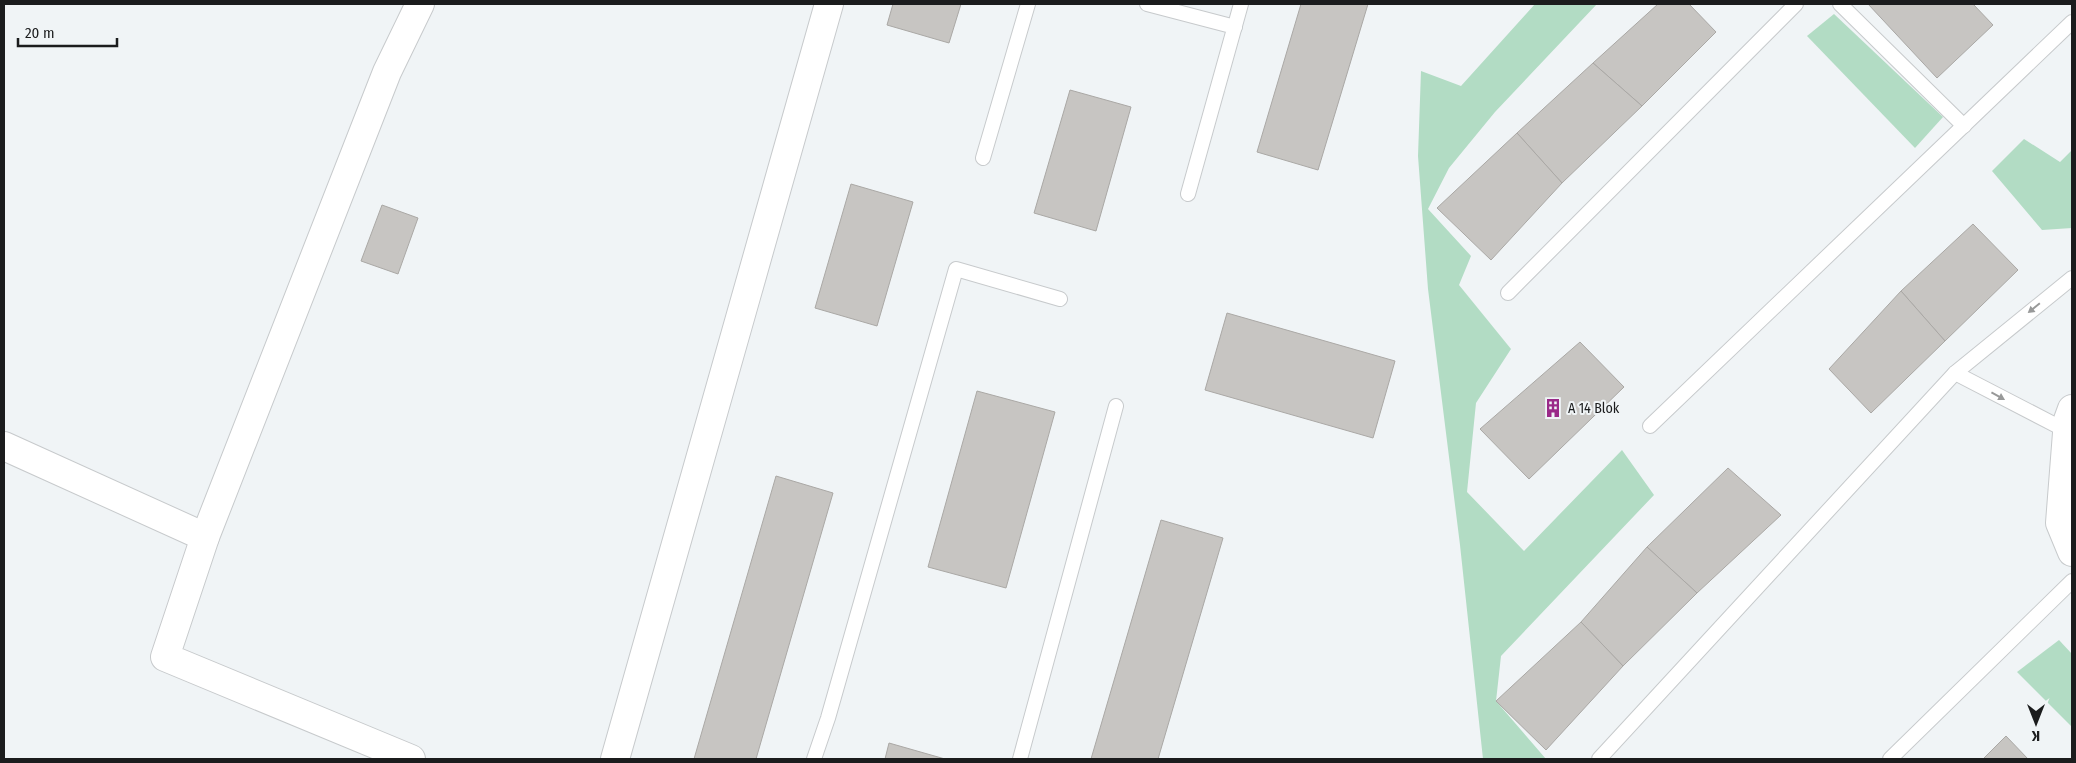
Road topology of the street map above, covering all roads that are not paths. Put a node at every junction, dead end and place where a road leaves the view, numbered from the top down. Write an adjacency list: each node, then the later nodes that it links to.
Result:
1 (420, 4): 21 (street)
2 (829, 4): 25 (street)
3 (1028, 4): 11 (lane)
4 (1147, 4): 9 (lane)
5 (1242, 4): 9 (lane)
6 (1796, 4): 14 (lane)
7 (1840, 4): 10 (lane)
8 (2072, 22): 10 (lane)
9 (1235, 27): 12 (lane)
10 (1964, 126): 19 (lane)
11 (983, 158)
12 (1188, 194)
13 (2072, 278): 16 (lane, one-way to 16)
14 (1508, 292)
15 (1060, 298): 26 (lane)
16 (1955, 373): 18 (lane, one-way to 18); 28 (lane)
17 (1116, 406): 27 (lane)
18 (2070, 420): 22 (street)
19 (1650, 426)
20 (4, 446): 21 (street)
21 (205, 537): 24 (street)
22 (2072, 552)
23 (2072, 581): 29 (lane)
24 (411, 759)
25 (616, 759)
26 (814, 759)
27 (1020, 759)
28 (1599, 759)
29 (1890, 759)

